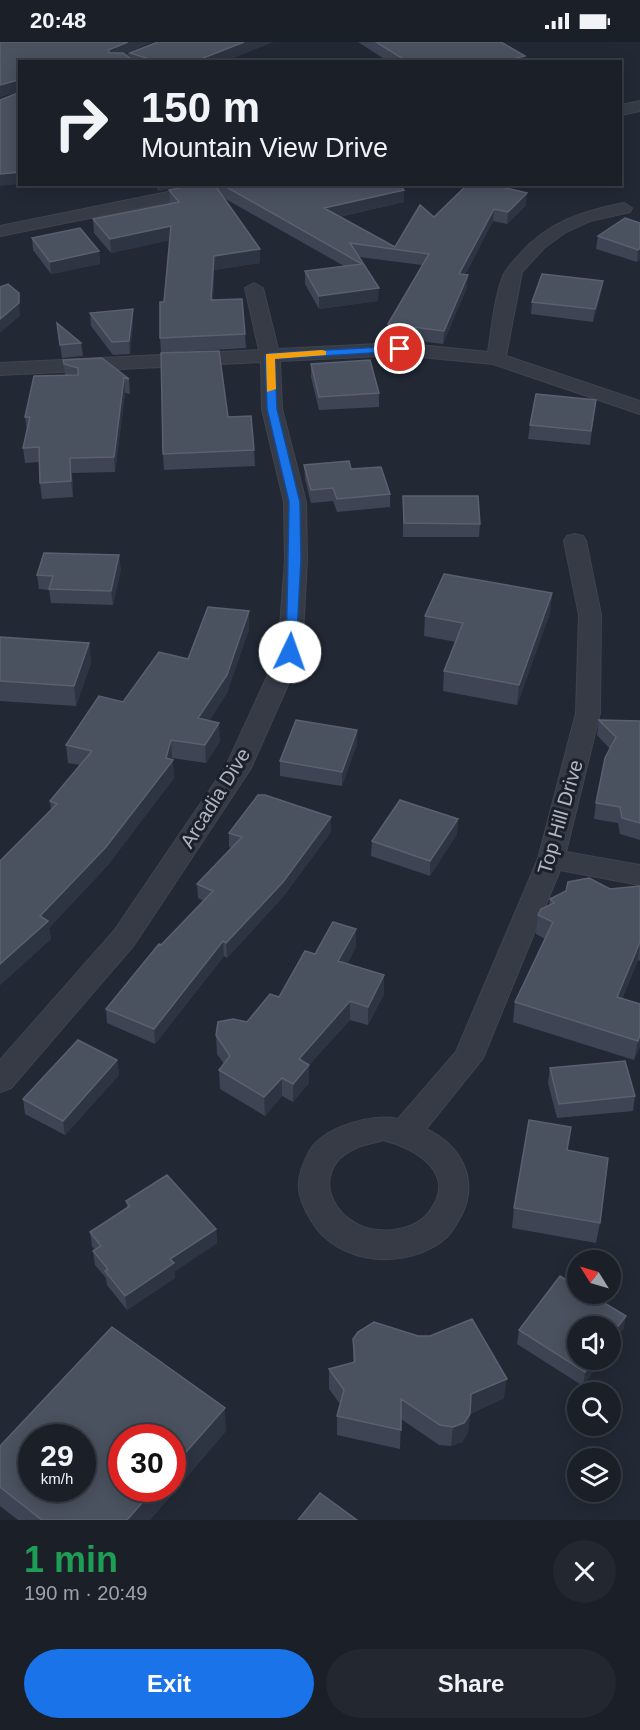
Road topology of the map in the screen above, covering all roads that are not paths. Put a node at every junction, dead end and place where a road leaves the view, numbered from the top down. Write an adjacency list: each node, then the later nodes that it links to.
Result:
1 (172, 42): 2 (street)
2 (123, 60)
3 (640, 106): 4 (street)
4 (622, 110)
5 (224, 186): 7 (street)
6 (624, 208): 10 (street)
7 (0, 231)
8 (254, 288): 9 (street, Arcadia Dive)
9 (270, 356): 10 (street); 11 (street); 16 (street, Arcadia Dive)
10 (496, 359): 12 (street)
11 (1, 373)
12 (640, 408)
13 (575, 541): 14 (street, Top Hill Drive)
14 (552, 859): 15 (street); 17 (street, Top Hill Drive)
15 (640, 876)
16 (0, 1080)
17 (406, 1131): 17 (street)

